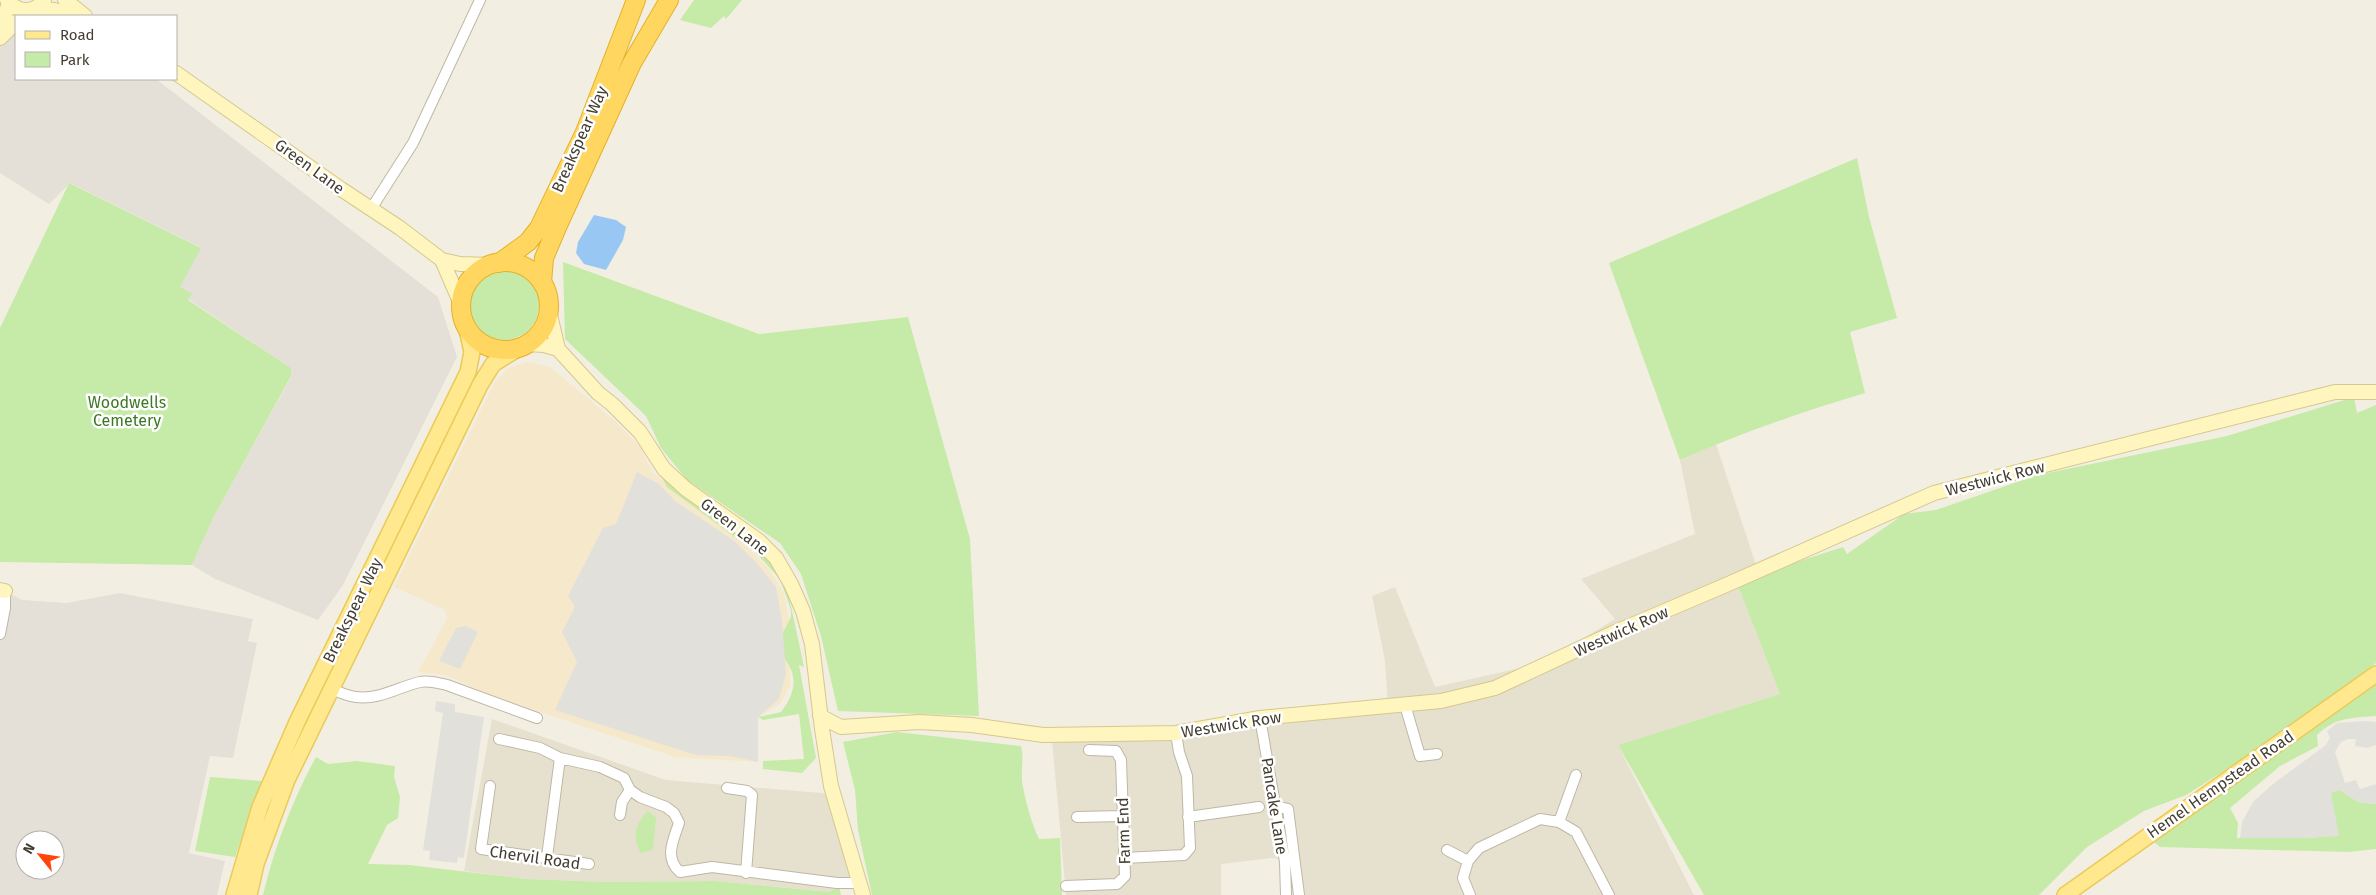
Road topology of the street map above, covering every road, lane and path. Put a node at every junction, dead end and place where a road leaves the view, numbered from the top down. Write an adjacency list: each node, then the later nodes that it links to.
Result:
1 (66, 0): 10 (street)
2 (480, 0): 17 (street)
3 (632, 0): 13 (highway)
4 (636, 0): 13 (highway, Breakspear Way)
5 (652, 0): 15 (highway)
6 (669, 0): 15 (highway)
7 (8, 1): 8 (street); 12 (street)
8 (34, 9): 9 (street)
9 (69, 15)
10 (84, 15)
11 (15, 23): 14 (street)
12 (0, 30)
13 (624, 33): 19 (highway, Breakspear Way)
14 (0, 38)
15 (632, 63): 20 (highway, Breakspear Way)
16 (178, 74): 17 (street, Green Lane)
17 (371, 208): 18 (street, Green Lane)
18 (442, 260): 19 (street, Green Lane); 21 (street)
19 (494, 264): 20 (highway); 21 (highway)
20 (542, 283): 22 (highway)
21 (461, 304): 23 (highway)
22 (548, 306): 24 (highway); 25 (street, Green Lane)
23 (467, 329): 24 (highway); 61 (main road, Breakspear Way)
24 (523, 346): 25 (street); 30 (main road, Breakspear Way)
25 (558, 349): 32 (street, Green Lane)
26 (2376, 392): 31 (street, Westwick Row)
27 (3, 591): 28 (street)
28 (0, 634)
29 (2376, 674): 67 (main road, Hemel Hempstead Road)
30 (331, 689): 33 (street); 62 (main road, Breakspear Way)
31 (1405, 705): 34 (street, Westwick Row); 40 (street)
32 (820, 716): 35 (street); 38 (street, Green Lane)
33 (537, 718)
34 (1260, 718): 36 (street, Westwick Row); 56 (street, Pancake Lane)
35 (842, 727): 36 (street, Westwick Row); 38 (street)
36 (1176, 733): 50 (street)
37 (499, 739): 41 (street)
38 (825, 748): 60 (street, Green Lane)
39 (1090, 750): 48 (street, Farm End)
40 (1437, 754)
41 (560, 758): 45 (street); 53 (street)
42 (1576, 775): 51 (street)
43 (490, 786): 53 (street, Chervil Road)
44 (727, 788): 58 (street)
45 (630, 790): 47 (street); 58 (street)
46 (1259, 807): 50 (street)
47 (620, 815)
48 (1123, 816): 49 (street); 54 (street, Farm End)
49 (1076, 817)
50 (1188, 817): 54 (street)
51 (1560, 822): 55 (street); 66 (street)
52 (1447, 850): 55 (street)
53 (547, 857): 57 (street, Chervil Road)
54 (1124, 858): 59 (street, Farm End)
55 (1468, 860): 65 (street)
56 (1290, 862): 63 (street, Pancake Lane); 64 (street)
57 (589, 864)
58 (746, 873): 60 (street)
59 (1066, 886)
60 (861, 889)
61 (234, 895)
62 (249, 895)
63 (1286, 895)
64 (1299, 895)
65 (1470, 895)
66 (1609, 895)
67 (2065, 895)

